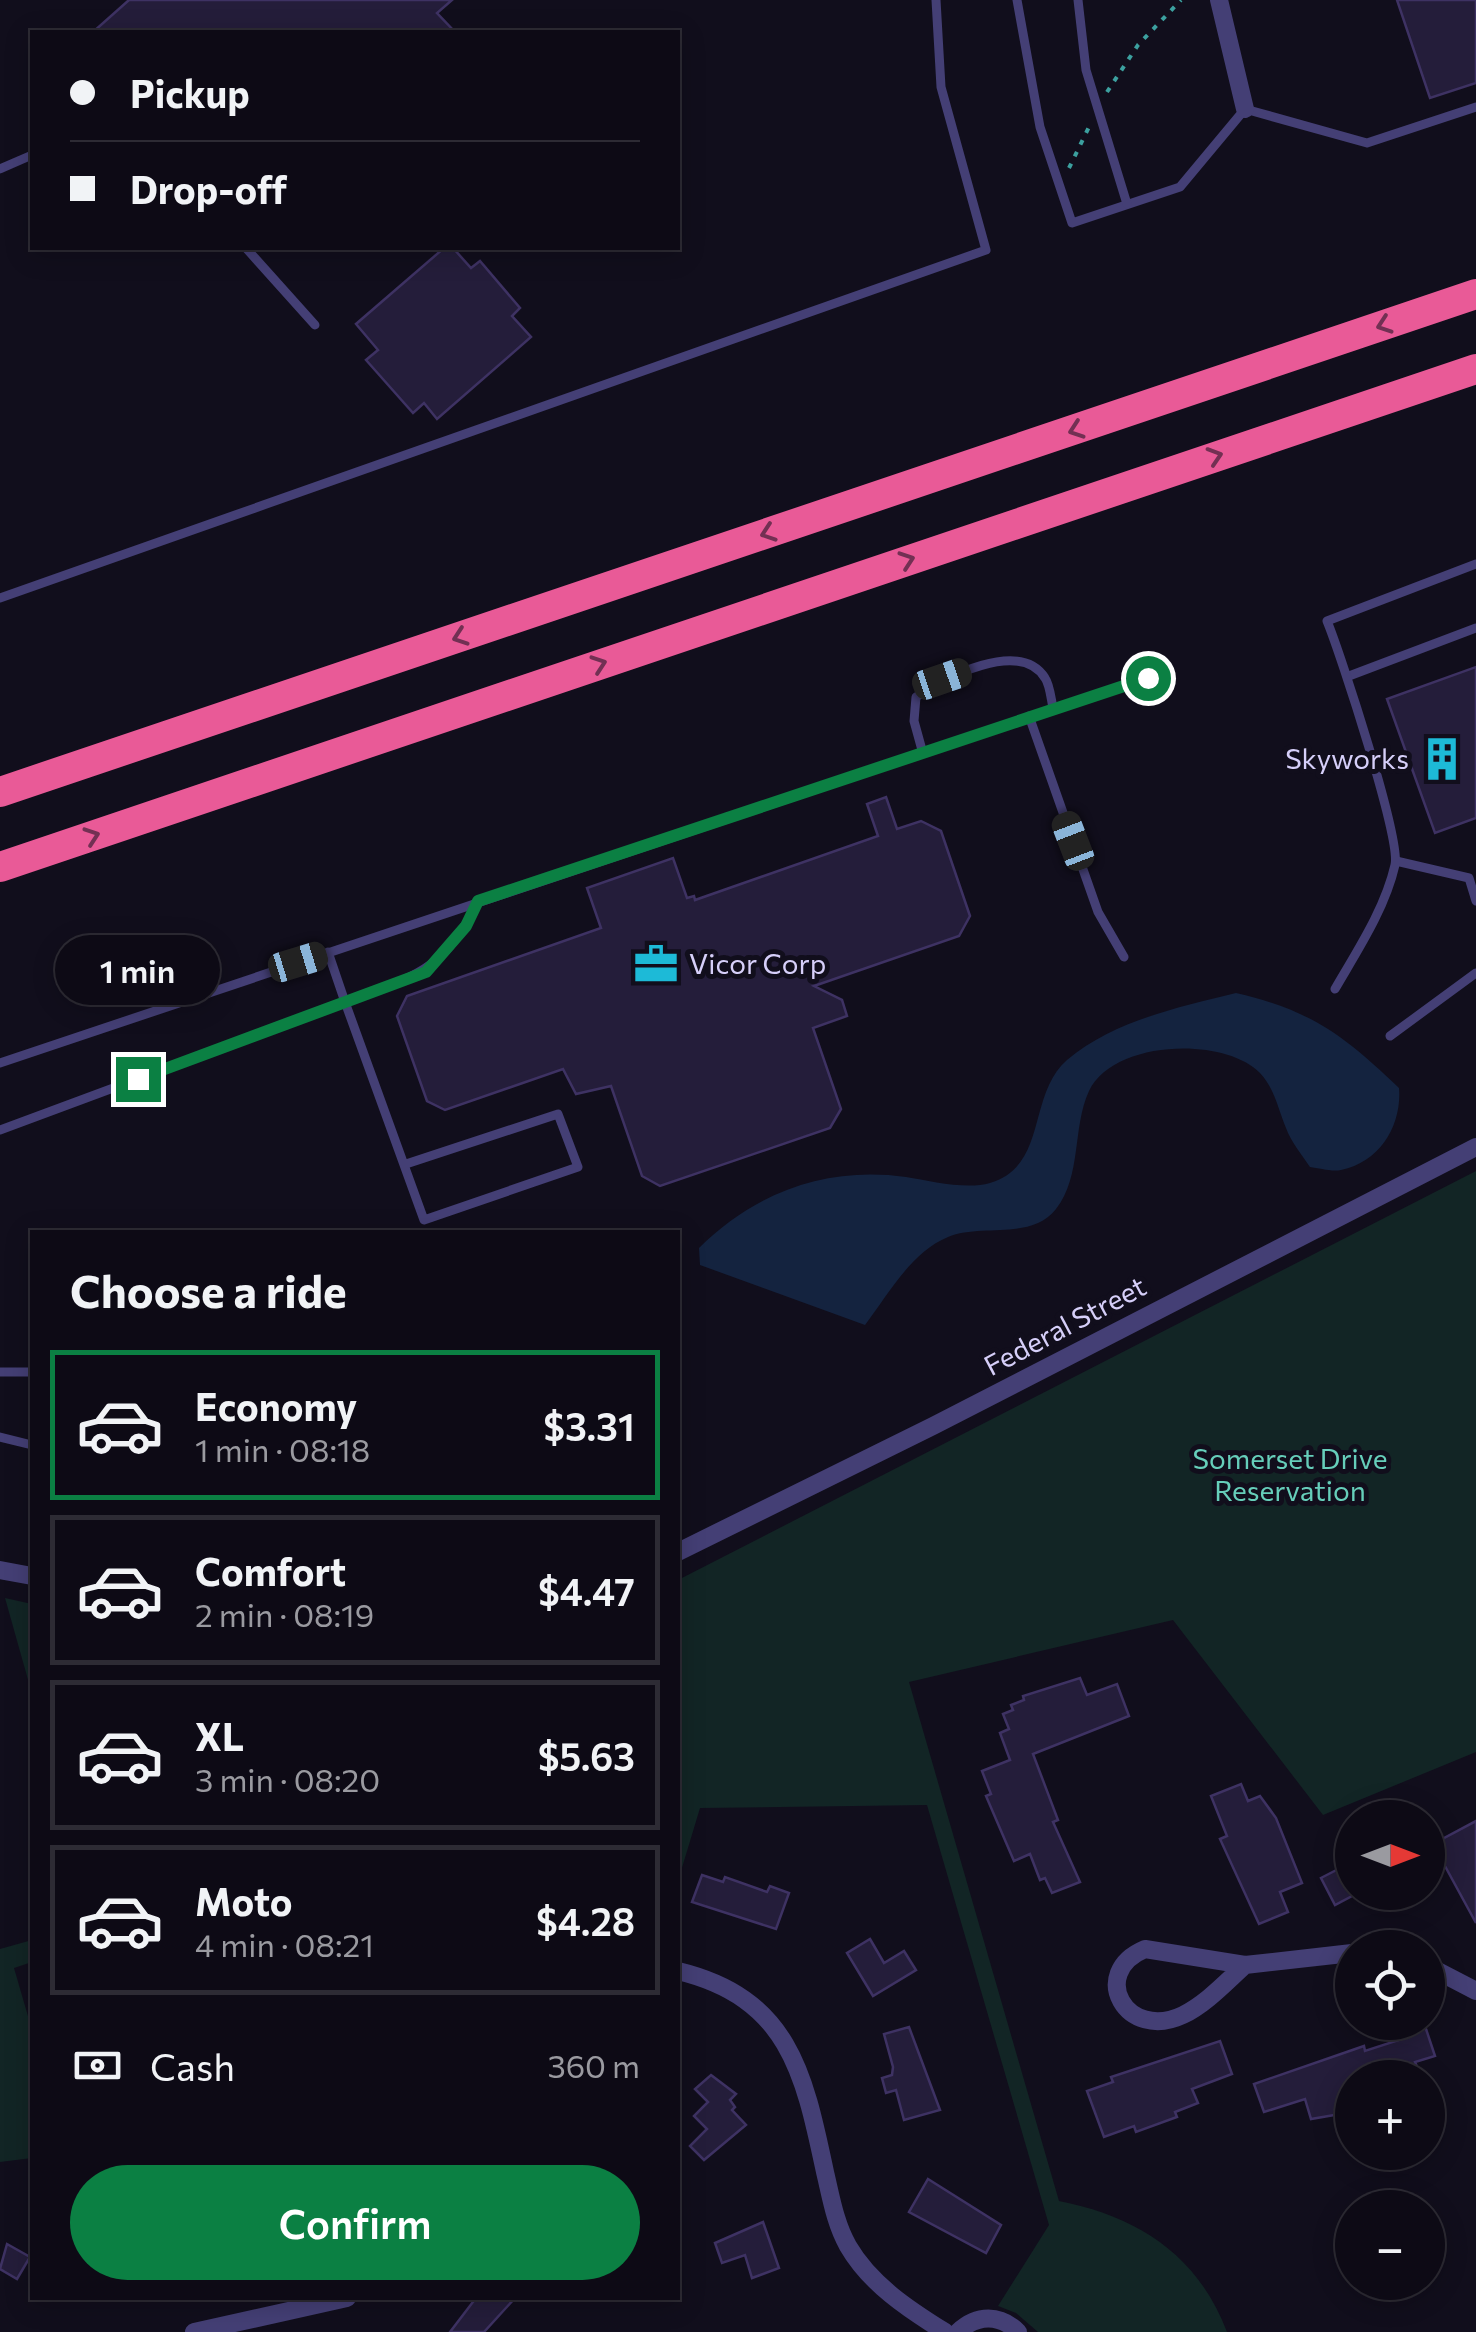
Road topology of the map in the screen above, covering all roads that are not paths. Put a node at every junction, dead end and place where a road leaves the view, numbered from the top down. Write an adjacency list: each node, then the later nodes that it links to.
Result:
1 (936, 0): 15 (lane)
2 (1016, 0): 9 (lane)
3 (1078, 0): 9 (lane)
4 (1219, 0): 6 (street)
5 (1476, 107): 6 (lane)
6 (1245, 109): 9 (lane)
7 (30, 156): 8 (lane)
8 (0, 169)
9 (1127, 204)
10 (248, 250): 12 (lane)
11 (1476, 294): 22 (highway, one-way to 22)
12 (314, 325)
13 (1476, 369): 24 (highway, one-way to 13)
14 (1476, 564): 17 (lane)
15 (0, 598)
16 (1476, 628): 17 (lane)
17 (1349, 676): 23 (lane)
18 (1148, 678): 19 (lane)
19 (1053, 708): 20 (lane); 21 (lane)
20 (1029, 716): 21 (lane); 28 (lane)
21 (922, 750): 25 (lane)
22 (0, 792)
23 (1396, 861): 26 (lane); 30 (lane)
24 (0, 867)
25 (478, 901): 27 (lane); 31 (lane)
26 (1476, 901)
27 (328, 952): 31 (lane); 33 (lane)
28 (1124, 957)
29 (1476, 973): 32 (lane)
30 (1335, 989)
31 (345, 1002): 34 (lane); 36 (lane)
32 (1390, 1036)
33 (0, 1063)
34 (0, 1130)
35 (1476, 1147): 41 (street, Federal Street)
36 (406, 1164): 36 (lane)
37 (0, 1372): 38 (lane)
38 (30, 1372)
39 (0, 1438): 40 (lane)
40 (30, 1446)
41 (680, 1551)
42 (0, 1570): 43 (street)
43 (30, 1576)
44 (1335, 1955): 45 (street)
45 (1246, 1965): 45 (street)
46 (680, 1972): 51 (street)
47 (1445, 1975): 48 (street)
48 (1476, 1991)
49 (338, 2300): 50 (street)
50 (194, 2332)
51 (945, 2332)
52 (958, 2332): 53 (street)
53 (1018, 2332)

